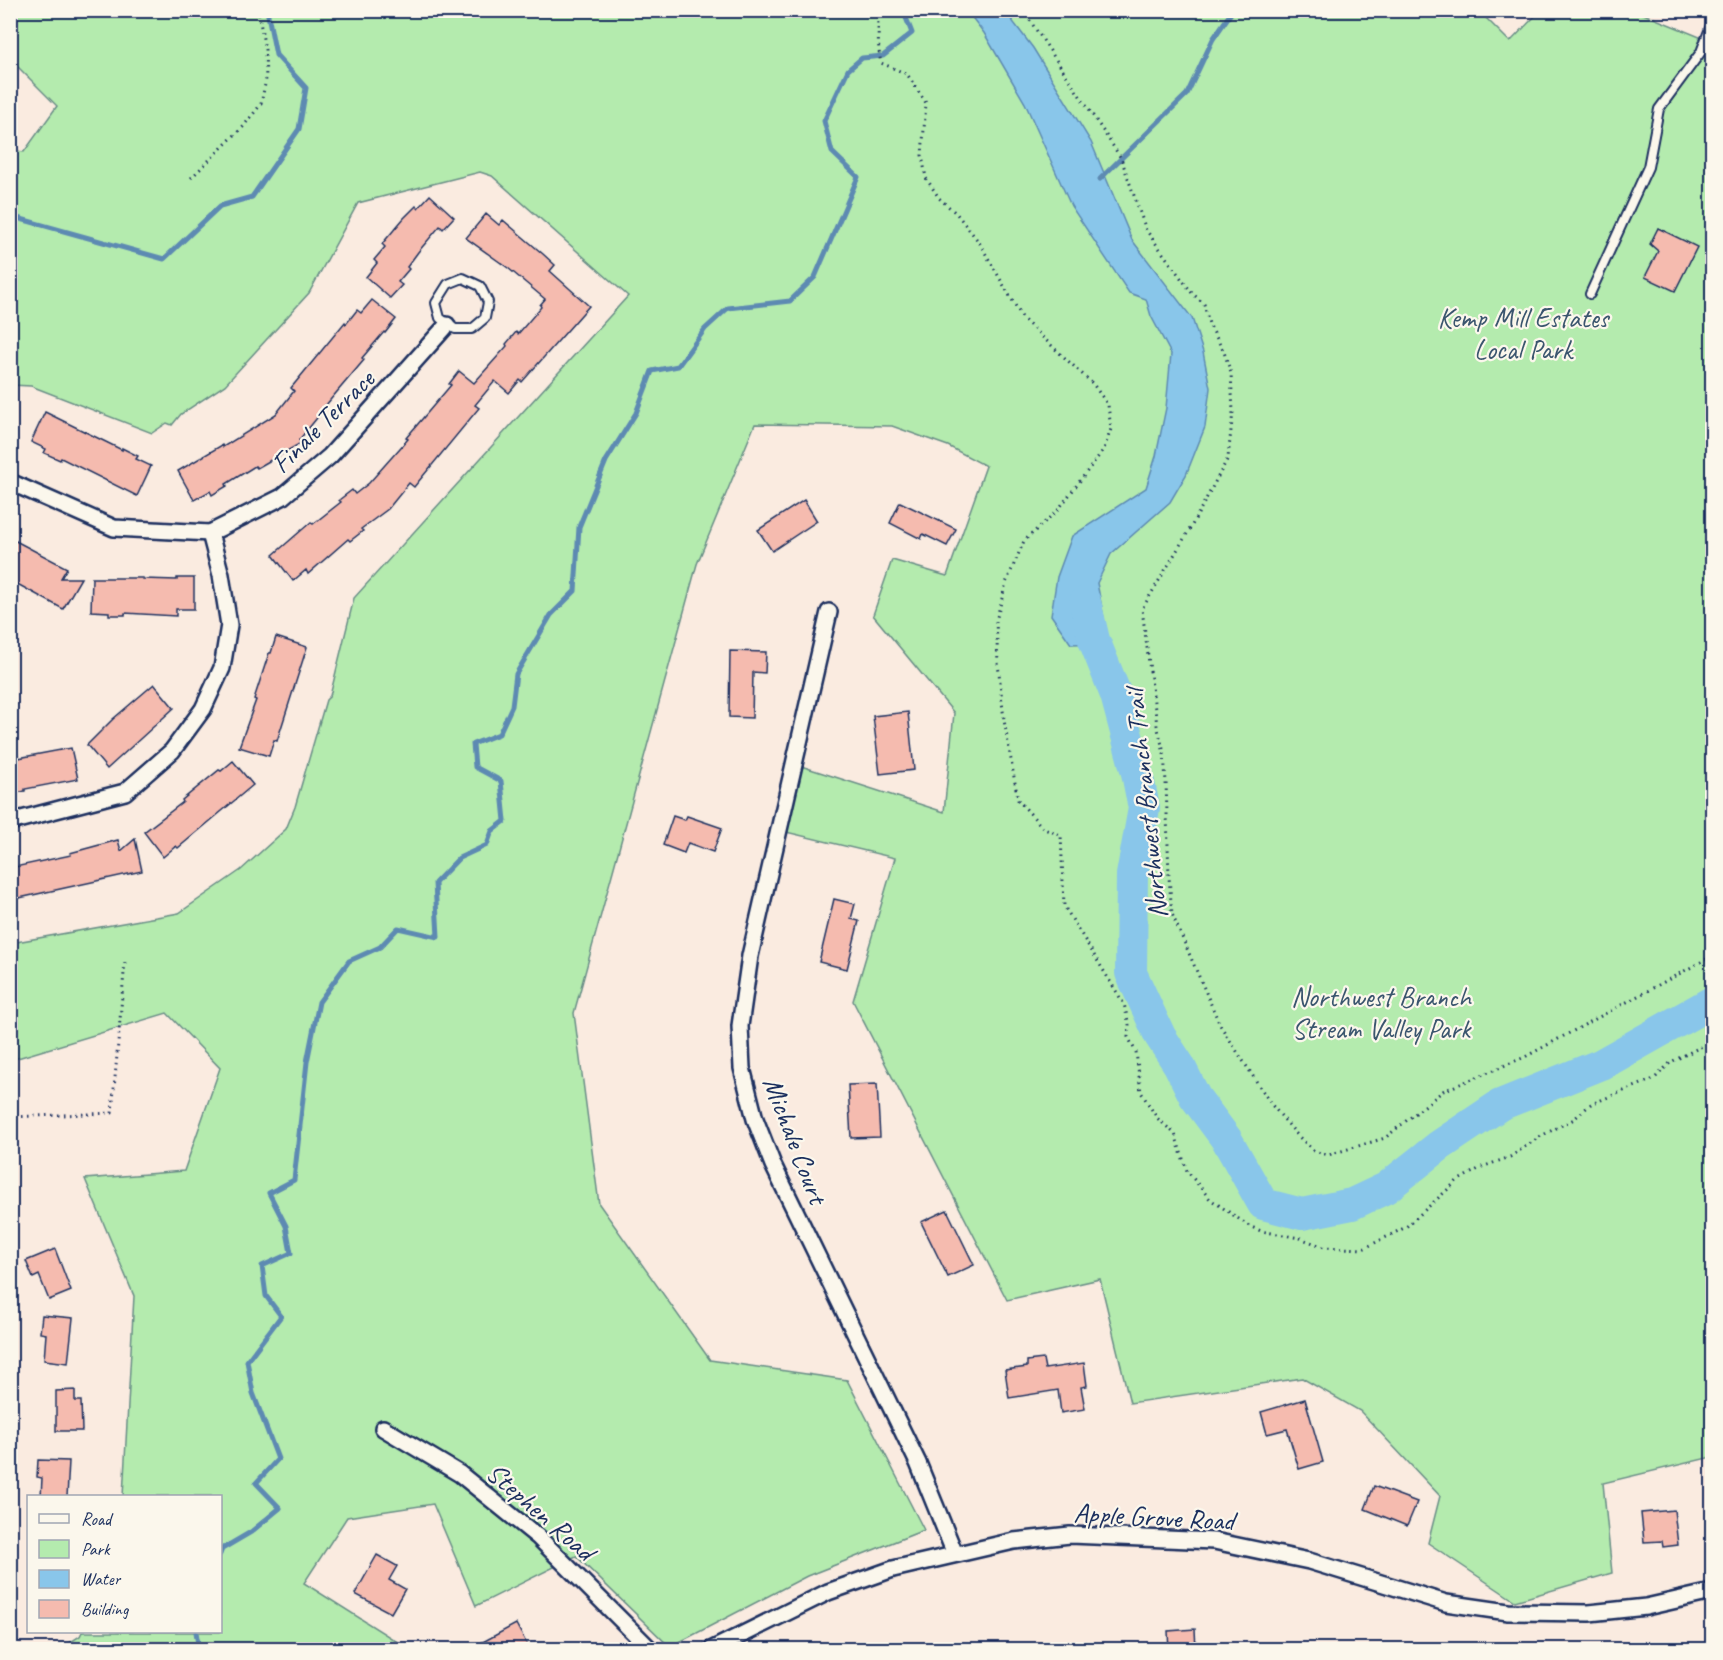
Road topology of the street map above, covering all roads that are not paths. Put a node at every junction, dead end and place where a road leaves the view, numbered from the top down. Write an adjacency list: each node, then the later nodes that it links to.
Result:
1 (1713, 23): 2 (lane)
2 (1590, 294)
3 (447, 325): 3 (lane); 5 (street, Finale Terrace)
4 (10, 482): 5 (street, Finale Terrace)
5 (210, 533): 7 (street)
6 (829, 612): 9 (street, Michale Court)
7 (10, 822)
8 (383, 1428): 11 (street, Stephen Road)
9 (956, 1554): 10 (street, Apple Grove Road); 12 (street, Apple Grove Road)
10 (1713, 1592)
11 (651, 1650)
12 (711, 1650)

